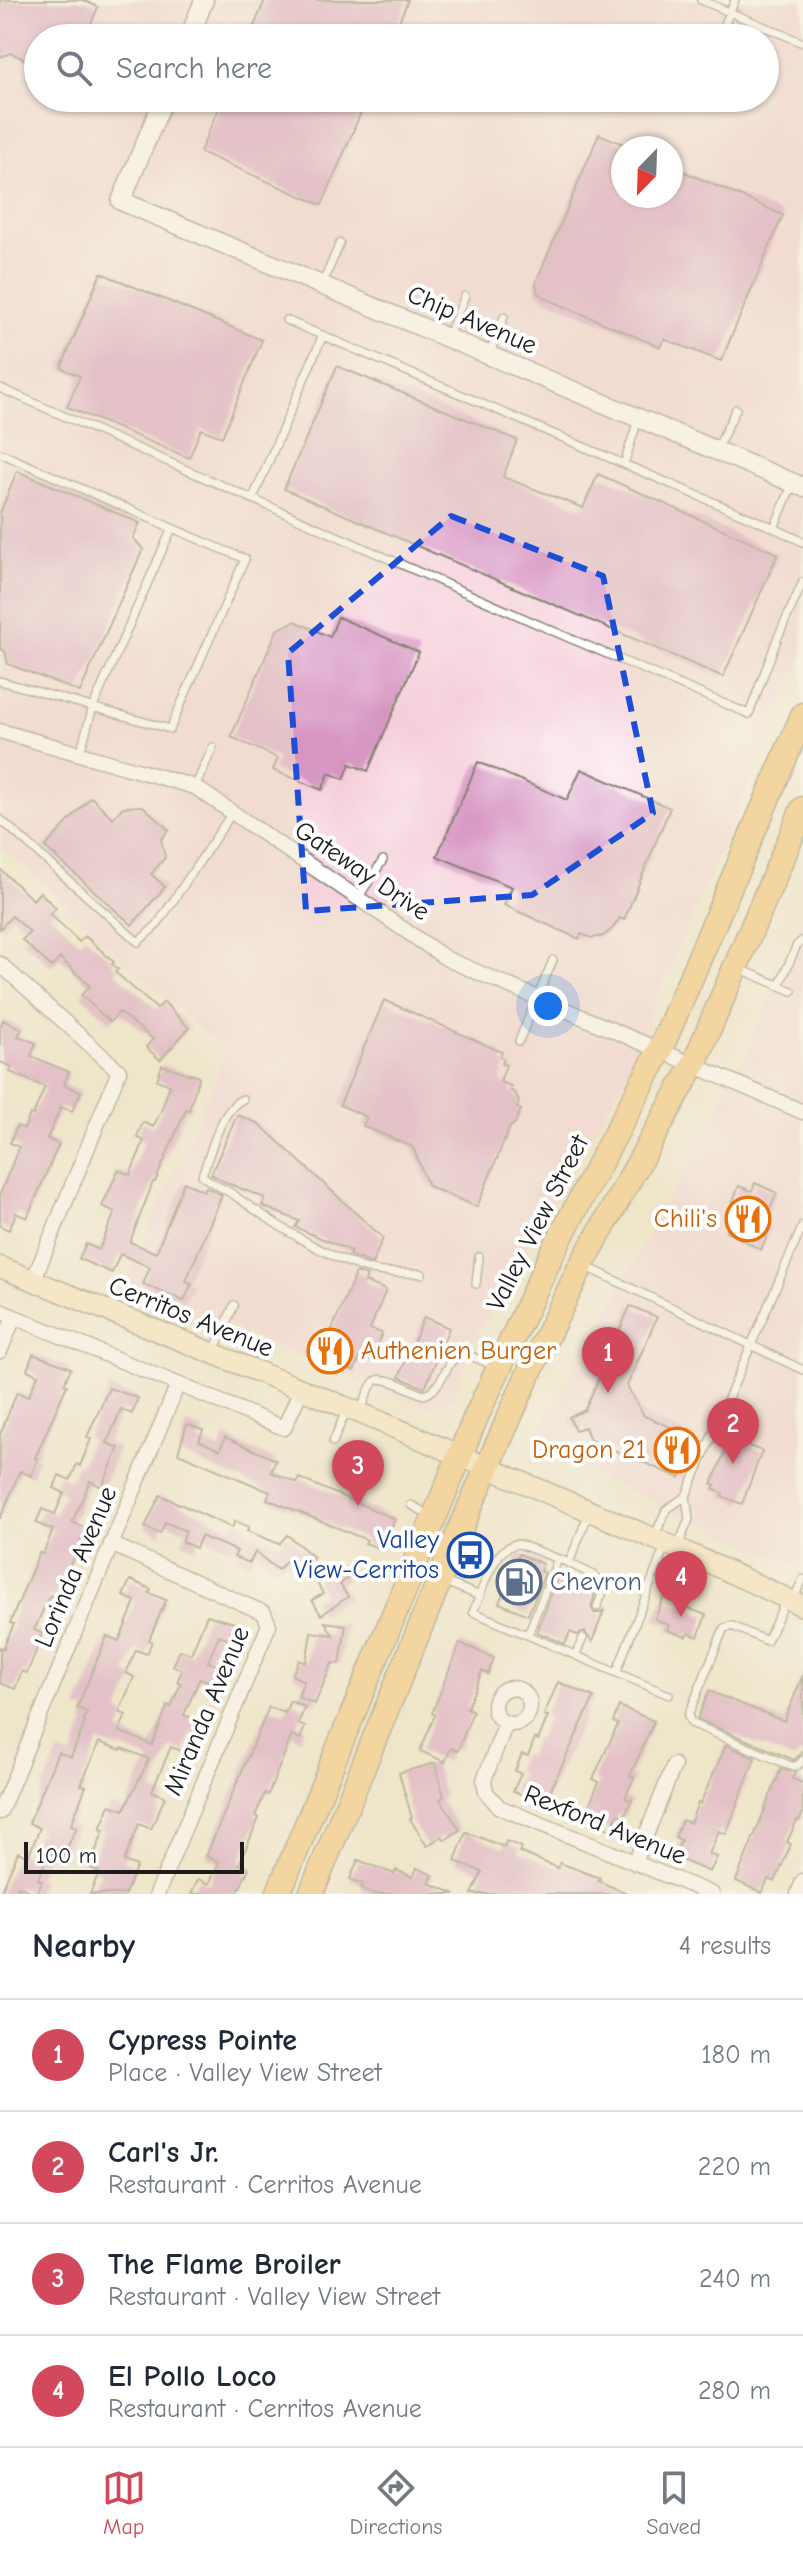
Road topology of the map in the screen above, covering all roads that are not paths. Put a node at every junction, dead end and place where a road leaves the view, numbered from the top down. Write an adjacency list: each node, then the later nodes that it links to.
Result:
1 (701, 0): 4 (lane)
2 (735, 0): 4 (lane)
3 (199, 2): 5 (street)
4 (730, 12): 6 (lane); 7 (lane)
5 (193, 24)
6 (725, 24)
7 (758, 24)
8 (779, 33): 9 (lane)
9 (803, 43)
10 (158, 112): 12 (street, Chip Avenue)
11 (340, 243): 12 (lane)
12 (322, 285): 17 (street, Chip Avenue)
13 (465, 296): 17 (lane)
14 (504, 317): 18 (lane)
15 (286, 320): 16 (lane)
16 (323, 335): 24 (lane); 26 (lane)
17 (447, 338): 18 (street, Chip Avenue)
18 (489, 355): 21 (street, Chip Avenue)
19 (0, 388): 26 (lane)
20 (736, 409): 22 (lane)
21 (638, 418): 22 (street, Chip Avenue); 24 (lane)
22 (716, 451): 25 (street, Chip Avenue)
23 (0, 453): 27 (lane)
24 (624, 464): 28 (lane)
25 (798, 485): 28 (lane)
26 (253, 498): 30 (lane)
27 (172, 528): 32 (lane); 32 (lane)
28 (774, 528): 29 (lane)
29 (803, 542)
30 (803, 582)
31 (0, 681): 32 (lane)
32 (93, 707): 36 (lane)
33 (803, 715): 51 (main road, Valley View Street)
34 (0, 731): 36 (street, Gateway Drive)
35 (213, 747): 37 (lane)
36 (80, 754): 37 (street, Gateway Drive)
37 (195, 787): 39 (street, Gateway Drive)
38 (803, 809): 46 (main road)
39 (232, 812): 40 (lane); 42 (street, Gateway Drive)
40 (0, 819)
41 (383, 860): 42 (lane)
42 (358, 898): 49 (street, Gateway Drive)
43 (803, 940): 47 (lane)
44 (553, 960): 49 (lane)
45 (0, 964): 60 (street)
46 (736, 967): 47 (lane); 52 (main road)
47 (779, 986): 48 (lane)
48 (792, 991)
49 (538, 997): 50 (lane); 51 (street, Gateway Drive)
50 (519, 1041)
51 (660, 1050): 52 (street, Gateway Drive); 67 (main road, Valley View Street)
52 (694, 1064): 54 (street, Gateway Drive); 57 (main road)
53 (243, 1099): 59 (lane)
54 (803, 1112)
55 (803, 1225): 64 (lane)
56 (479, 1257): 61 (lane)
57 (582, 1264): 64 (lane); 74 (main road)
58 (0, 1267): 60 (main road, Cerritos Avenue)
59 (422, 1274)
60 (33, 1281): 66 (main road, Cerritos Avenue)
61 (476, 1284)
62 (234, 1305): 66 (lane)
63 (7, 1314): 65 (street); 69 (street)
64 (750, 1344): 68 (lane); 75 (lane)
65 (0, 1351)
66 (213, 1353): 70 (main road, Cerritos Avenue)
67 (499, 1367): 71 (lane); 73 (main road, Valley View Street)
68 (803, 1370)
69 (178, 1384): 70 (street); 79 (street, Lorinda Avenue)
70 (301, 1390): 71 (main road, Cerritos Avenue)
71 (353, 1411): 72 (lane); 73 (main road, Cerritos Avenue)
72 (333, 1442)
73 (461, 1457): 74 (main road, Cerritos Avenue); 78 (main road, Valley View Street)
74 (487, 1469): 77 (main road, Cerritos Avenue); 83 (main road)
75 (686, 1496): 80 (lane); 80 (lane)
76 (411, 1505): 78 (lane)
77 (589, 1512): 80 (main road, Cerritos Avenue); 82 (lane)
78 (433, 1517): 99 (main road, Valley View Street)
79 (111, 1544): 96 (street, Lorinda Avenue); 100 (street, Miranda Avenue)
80 (666, 1544): 86 (main road, Cerritos Avenue); 91 (lane)
81 (558, 1559): 82 (lane); 85 (lane); 88 (lane)
82 (569, 1563): 87 (lane)
83 (439, 1579): 85 (lane); 101 (main road)
84 (803, 1579): 86 (lane)
85 (480, 1596): 88 (lane)
86 (794, 1601): 94 (lane)
87 (597, 1607)
88 (528, 1634): 90 (lane)
89 (583, 1638): 90 (lane)
90 (576, 1654): 91 (lane)
91 (617, 1671): 92 (lane)
92 (669, 1695)
93 (506, 1723): 97 (street, Rexford Avenue)
94 (803, 1760)
95 (674, 1765): 97 (street)
96 (0, 1812)
97 (635, 1863): 102 (street, Rexford Avenue)
98 (803, 1881): 103 (street)
99 (280, 1893)
100 (157, 1894)
101 (311, 1894)
102 (712, 1894)
103 (798, 1894)

